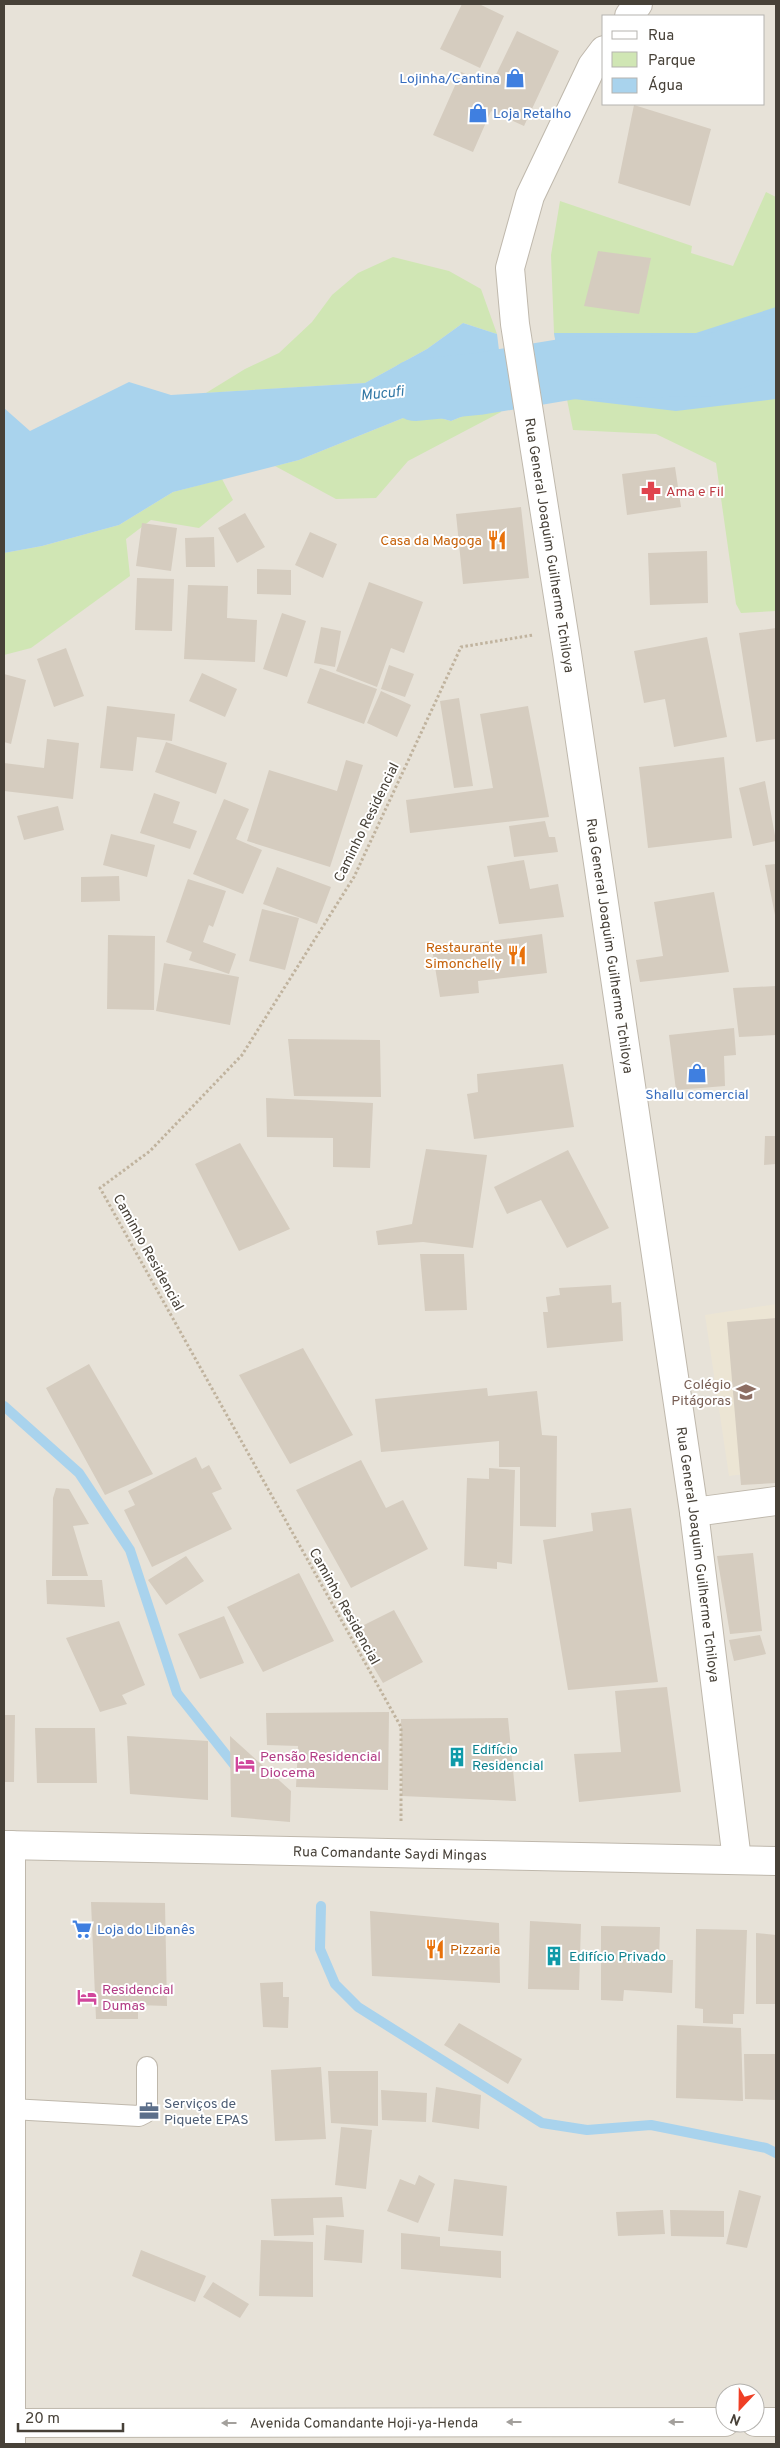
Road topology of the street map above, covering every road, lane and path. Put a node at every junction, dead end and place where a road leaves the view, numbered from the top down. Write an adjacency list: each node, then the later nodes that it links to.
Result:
1 (638, 4): 2 (street)
2 (630, 15)
3 (602, 53): 4 (street, Rua General Joaquim Guilherme Tchiloya)
4 (563, 630): 6 (street, Rua General Joaquim Guilherme Tchiloya); 8 (path, Caminho Residencial)
5 (776, 1500): 6 (street)
6 (694, 1512): 9 (street, Rua General Joaquim Guilherme Tchiloya)
7 (8, 1845): 8 (street, Rua Comandante Saydi Mingas); 12 (street)
8 (400, 1853): 9 (street, Rua Comandante Saydi Mingas)
9 (737, 1860): 10 (street, Rua Comandante Saydi Mingas)
10 (776, 1860)
11 (147, 2066): 12 (lane)
12 (11, 2109): 14 (street)
13 (715, 2422): 14 (street, Avenida Comandante Hoji-ya-Henda, one-way to 14)
14 (9, 2430)

